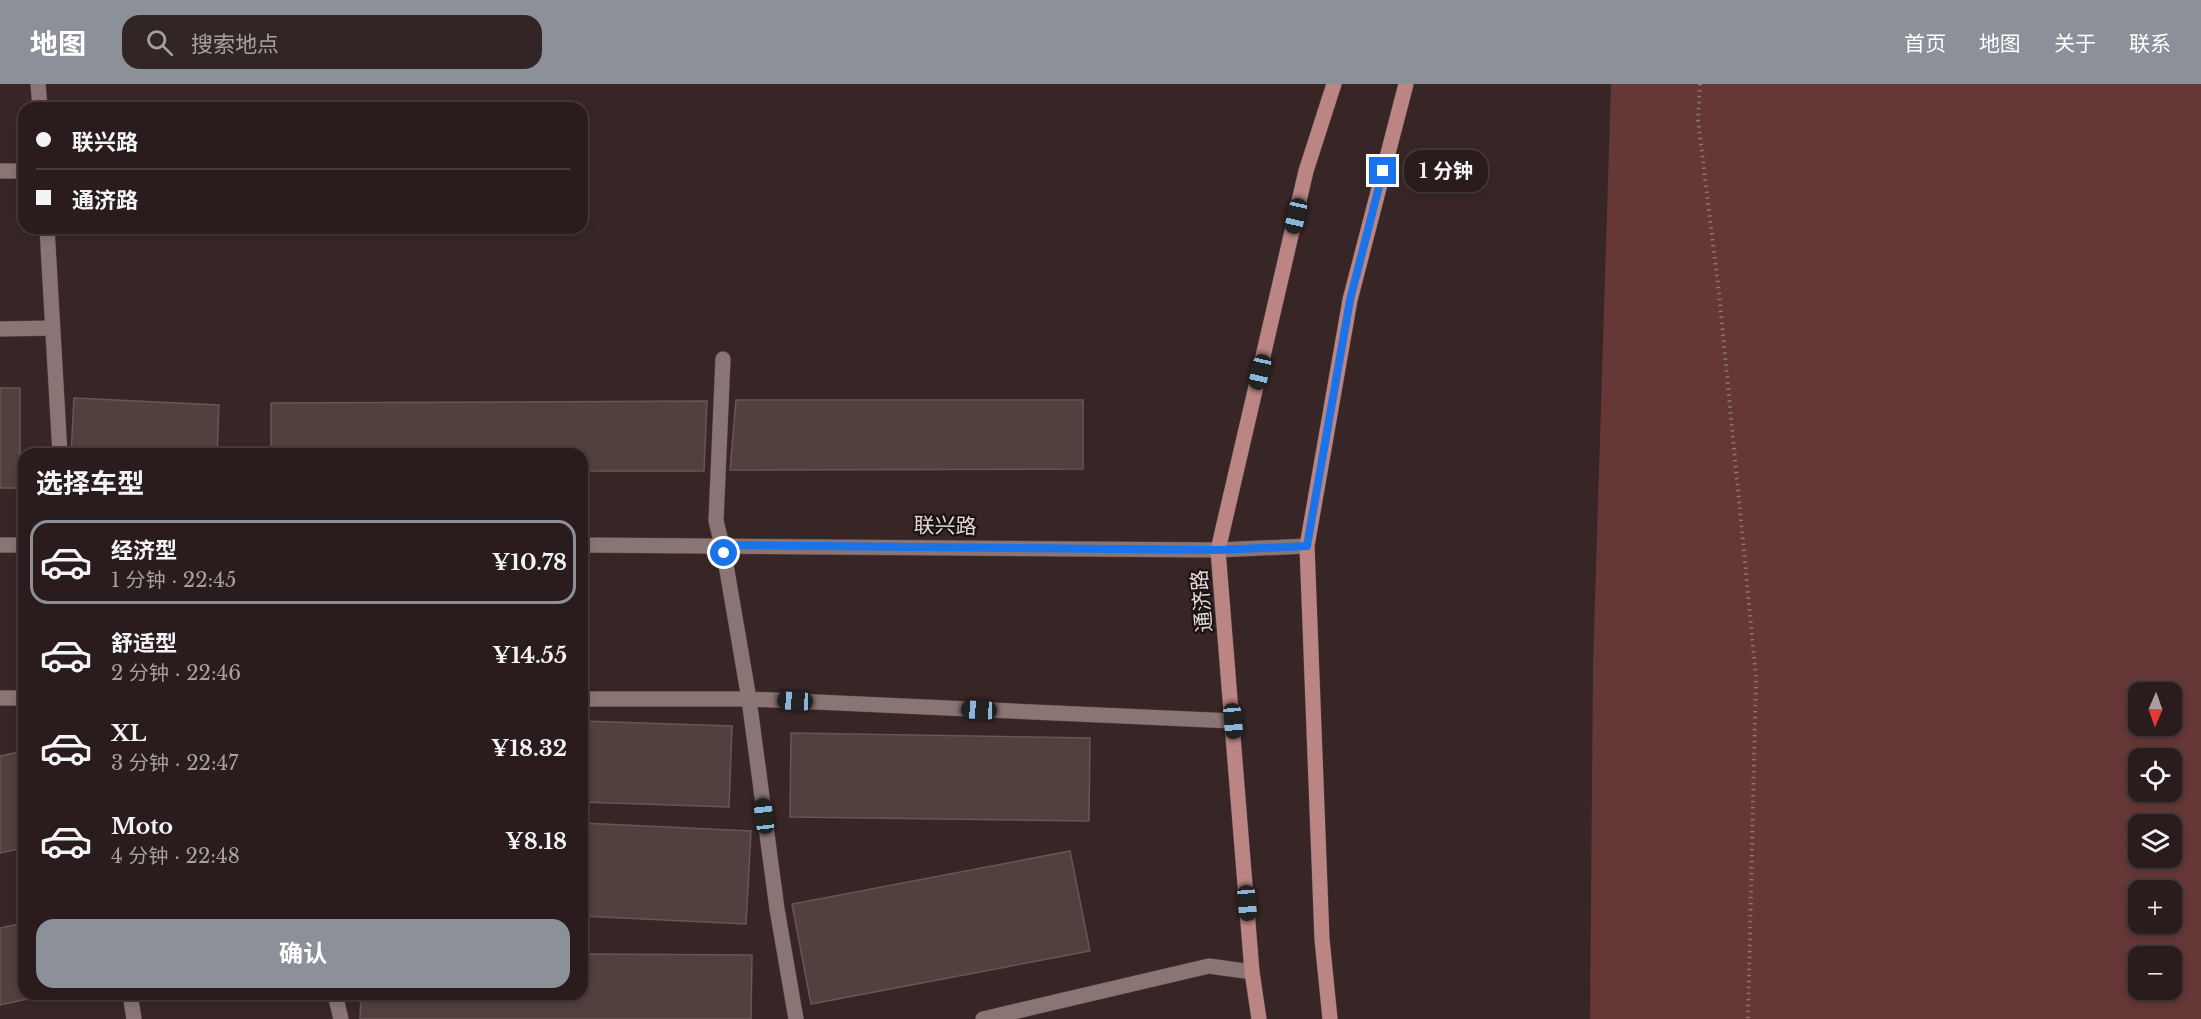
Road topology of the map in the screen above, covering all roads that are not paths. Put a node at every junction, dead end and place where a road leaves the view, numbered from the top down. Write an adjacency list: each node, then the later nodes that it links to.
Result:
1 (38, 84): 4 (street)
2 (1334, 84): 17 (main road, 通济路)
3 (1406, 84): 16 (main road)
4 (40, 102)
5 (0, 171): 6 (street)
6 (18, 171)
7 (47, 234): 8 (street)
8 (53, 328): 9 (street); 11 (street)
9 (0, 329)
10 (723, 359): 15 (street)
11 (60, 448)
12 (0, 545): 13 (street)
13 (18, 545)
14 (588, 545): 15 (street, 联兴路)
15 (723, 545): 17 (street, 联兴路); 21 (street)
16 (1307, 546): 17 (street, 联兴路); 31 (main road)
17 (1218, 550): 22 (main road, 通济路)
18 (0, 698): 19 (street)
19 (18, 698)
20 (588, 699): 21 (street)
21 (749, 699): 22 (street); 28 (street)
22 (1233, 721): 23 (main road, 通济路)
23 (1252, 972): 29 (street); 30 (main road, 通济路)
24 (131, 1000): 26 (street)
25 (336, 1000): 27 (street)
26 (134, 1019)
27 (340, 1019)
28 (796, 1019)
29 (983, 1019)
30 (1259, 1019)
31 (1330, 1019)

